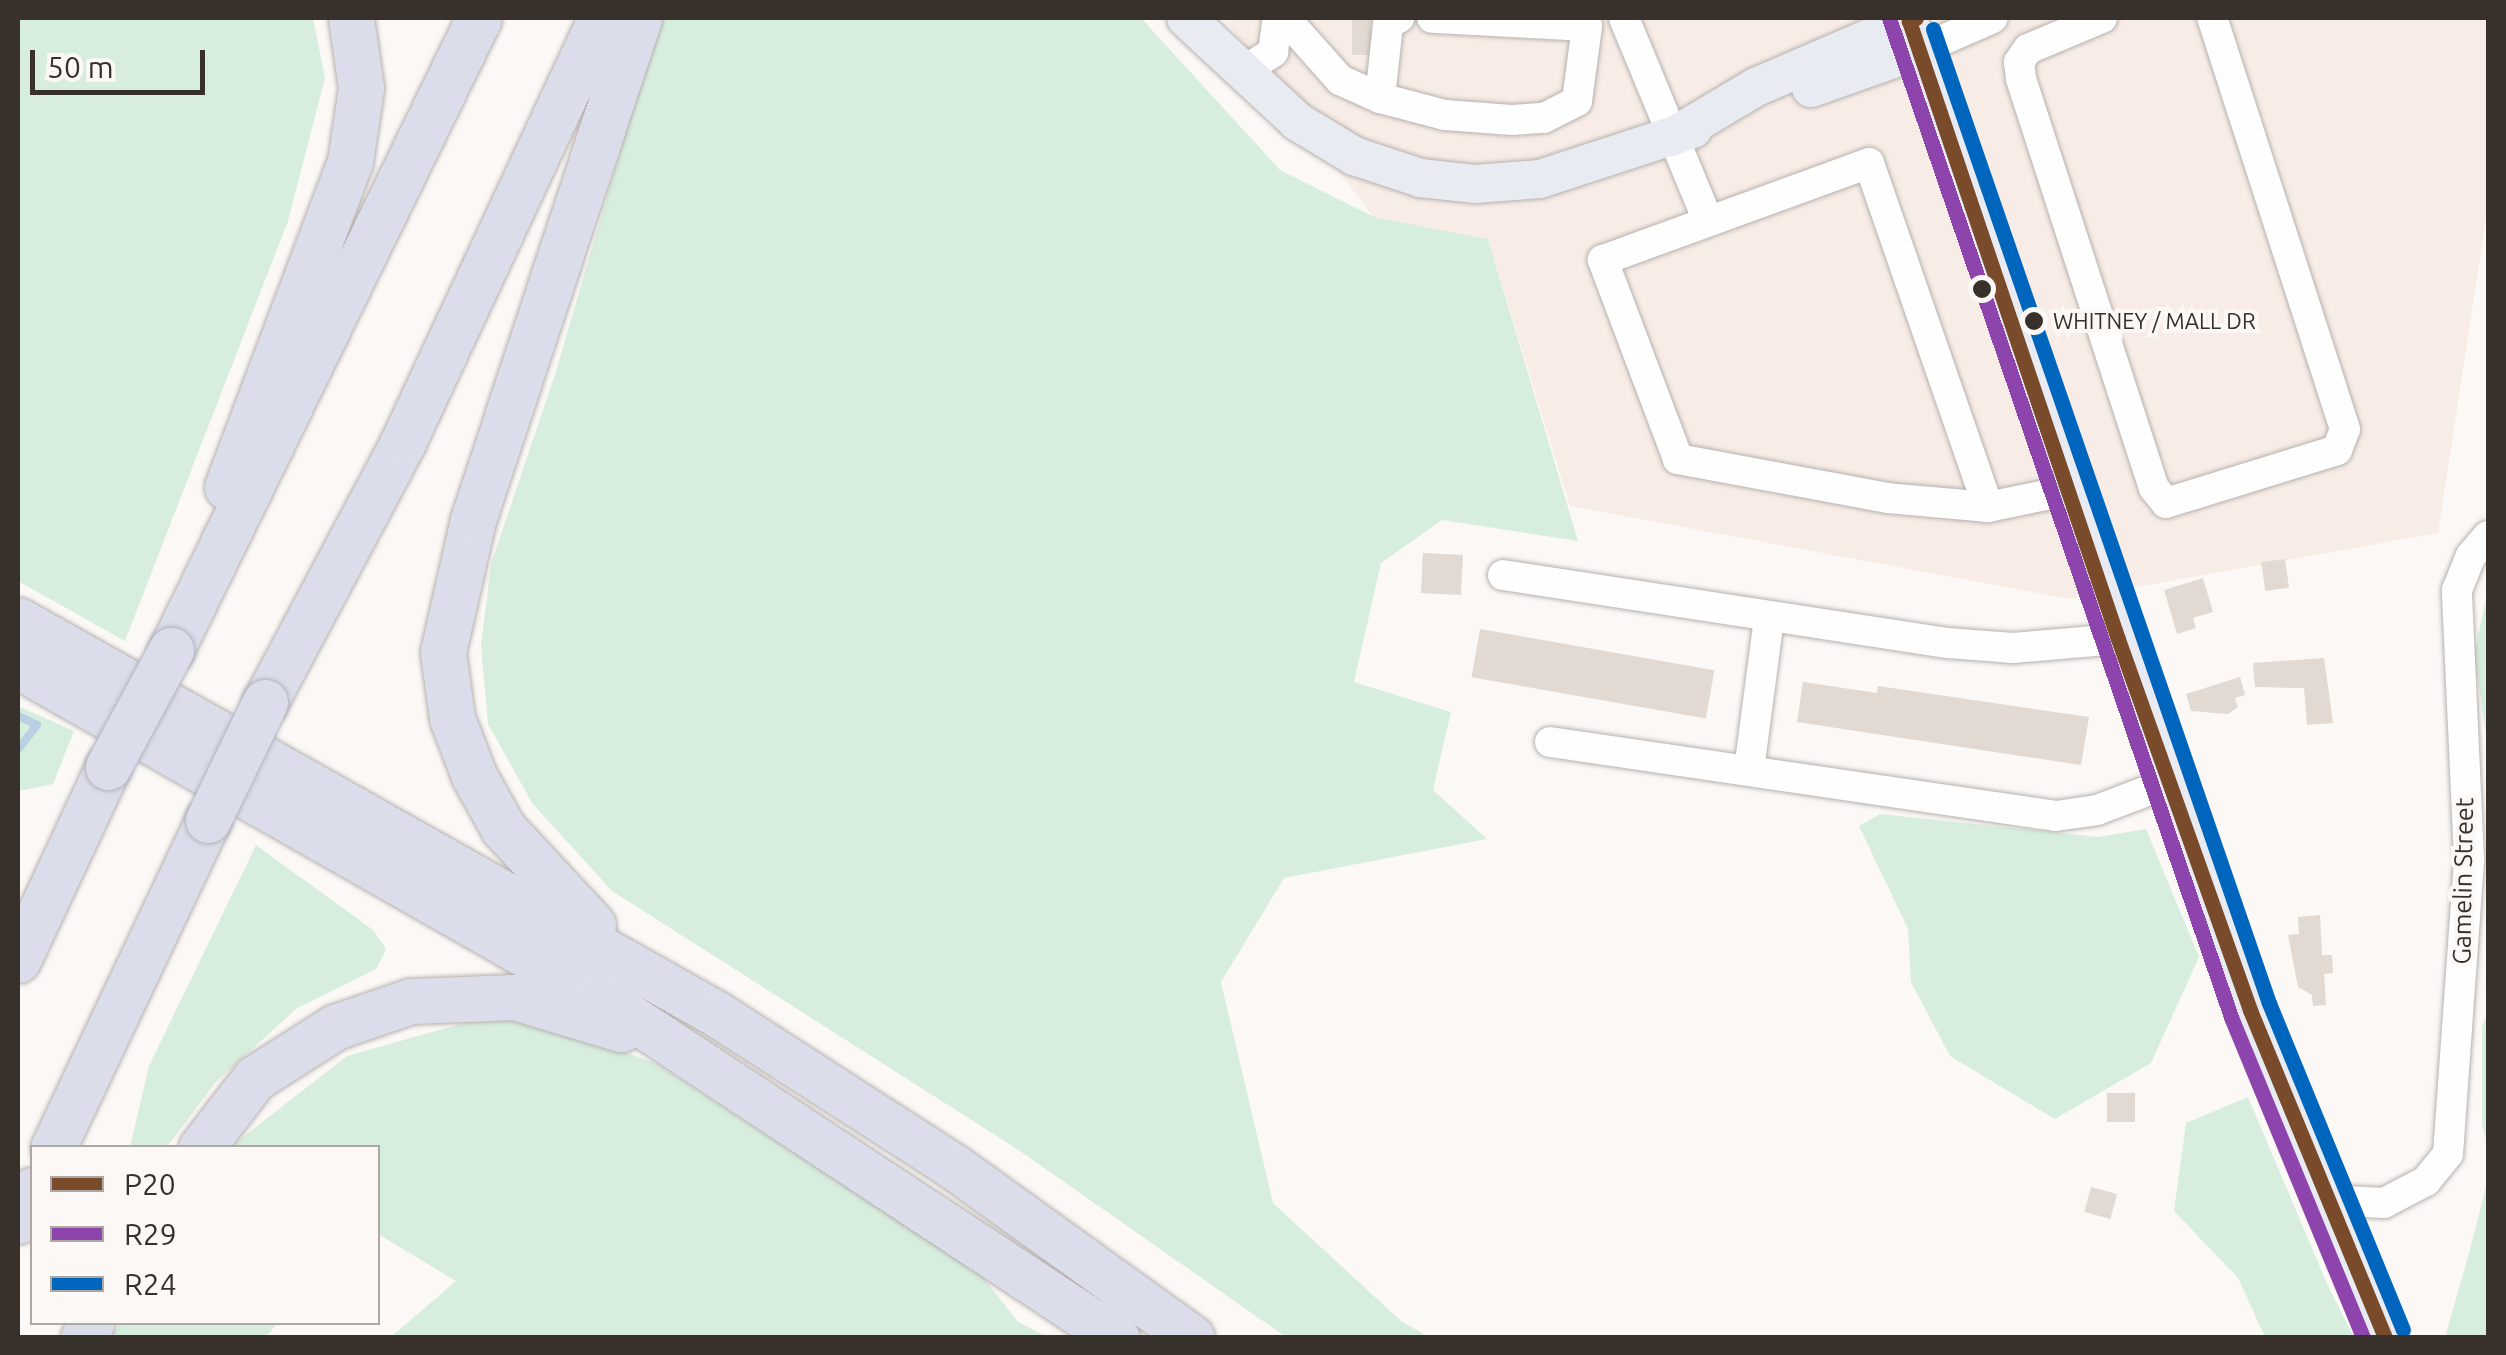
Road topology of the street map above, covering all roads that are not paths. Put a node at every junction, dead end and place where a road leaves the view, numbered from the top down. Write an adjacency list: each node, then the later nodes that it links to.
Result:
1 (350, 18): 26 (highway)
2 (479, 18): 26 (highway)
3 (601, 18): 34 (highway, bridge)
4 (640, 18): 32 (highway)
5 (1186, 18): 15 (main road)
6 (1282, 18): 15 (street); 16 (street)
7 (1399, 18): 16 (street)
8 (1432, 18): 13 (street)
9 (1992, 18): 14 (street)
10 (2102, 18): 11 (street)
11 (2212, 18)
12 (1623, 20): 13 (street); 17 (street)
13 (1587, 26): 16 (street)
14 (1916, 29): 17 (main road); 19 (main road)
15 (1244, 71): 17 (main road)
16 (1380, 98)
17 (1672, 137): 18 (street)
18 (1708, 221): 20 (street); 20 (street)
19 (2070, 490): 20 (street); 25 (main road)
20 (1988, 507)
21 (2488, 536): 37 (street, Gamelin Street)
22 (1503, 575): 23 (street)
23 (1769, 619): 25 (street); 29 (street)
24 (18, 620): 32 (highway)
25 (2118, 638): 30 (main road)
26 (171, 650): 31 (highway, bridge)
27 (18, 666): 33 (highway)
28 (1550, 742): 29 (street)
29 (1749, 770): 30 (street)
30 (2170, 782): 37 (main road)
31 (18, 960)
32 (633, 964): 40 (highway)
33 (677, 1045): 35 (highway); 39 (highway)
34 (54, 1145)
35 (203, 1145)
36 (30, 1194): 38 (highway)
37 (2325, 1200): 41 (main road)
38 (18, 1221)
39 (1117, 1338)
40 (1192, 1338)
41 (2385, 1338)

